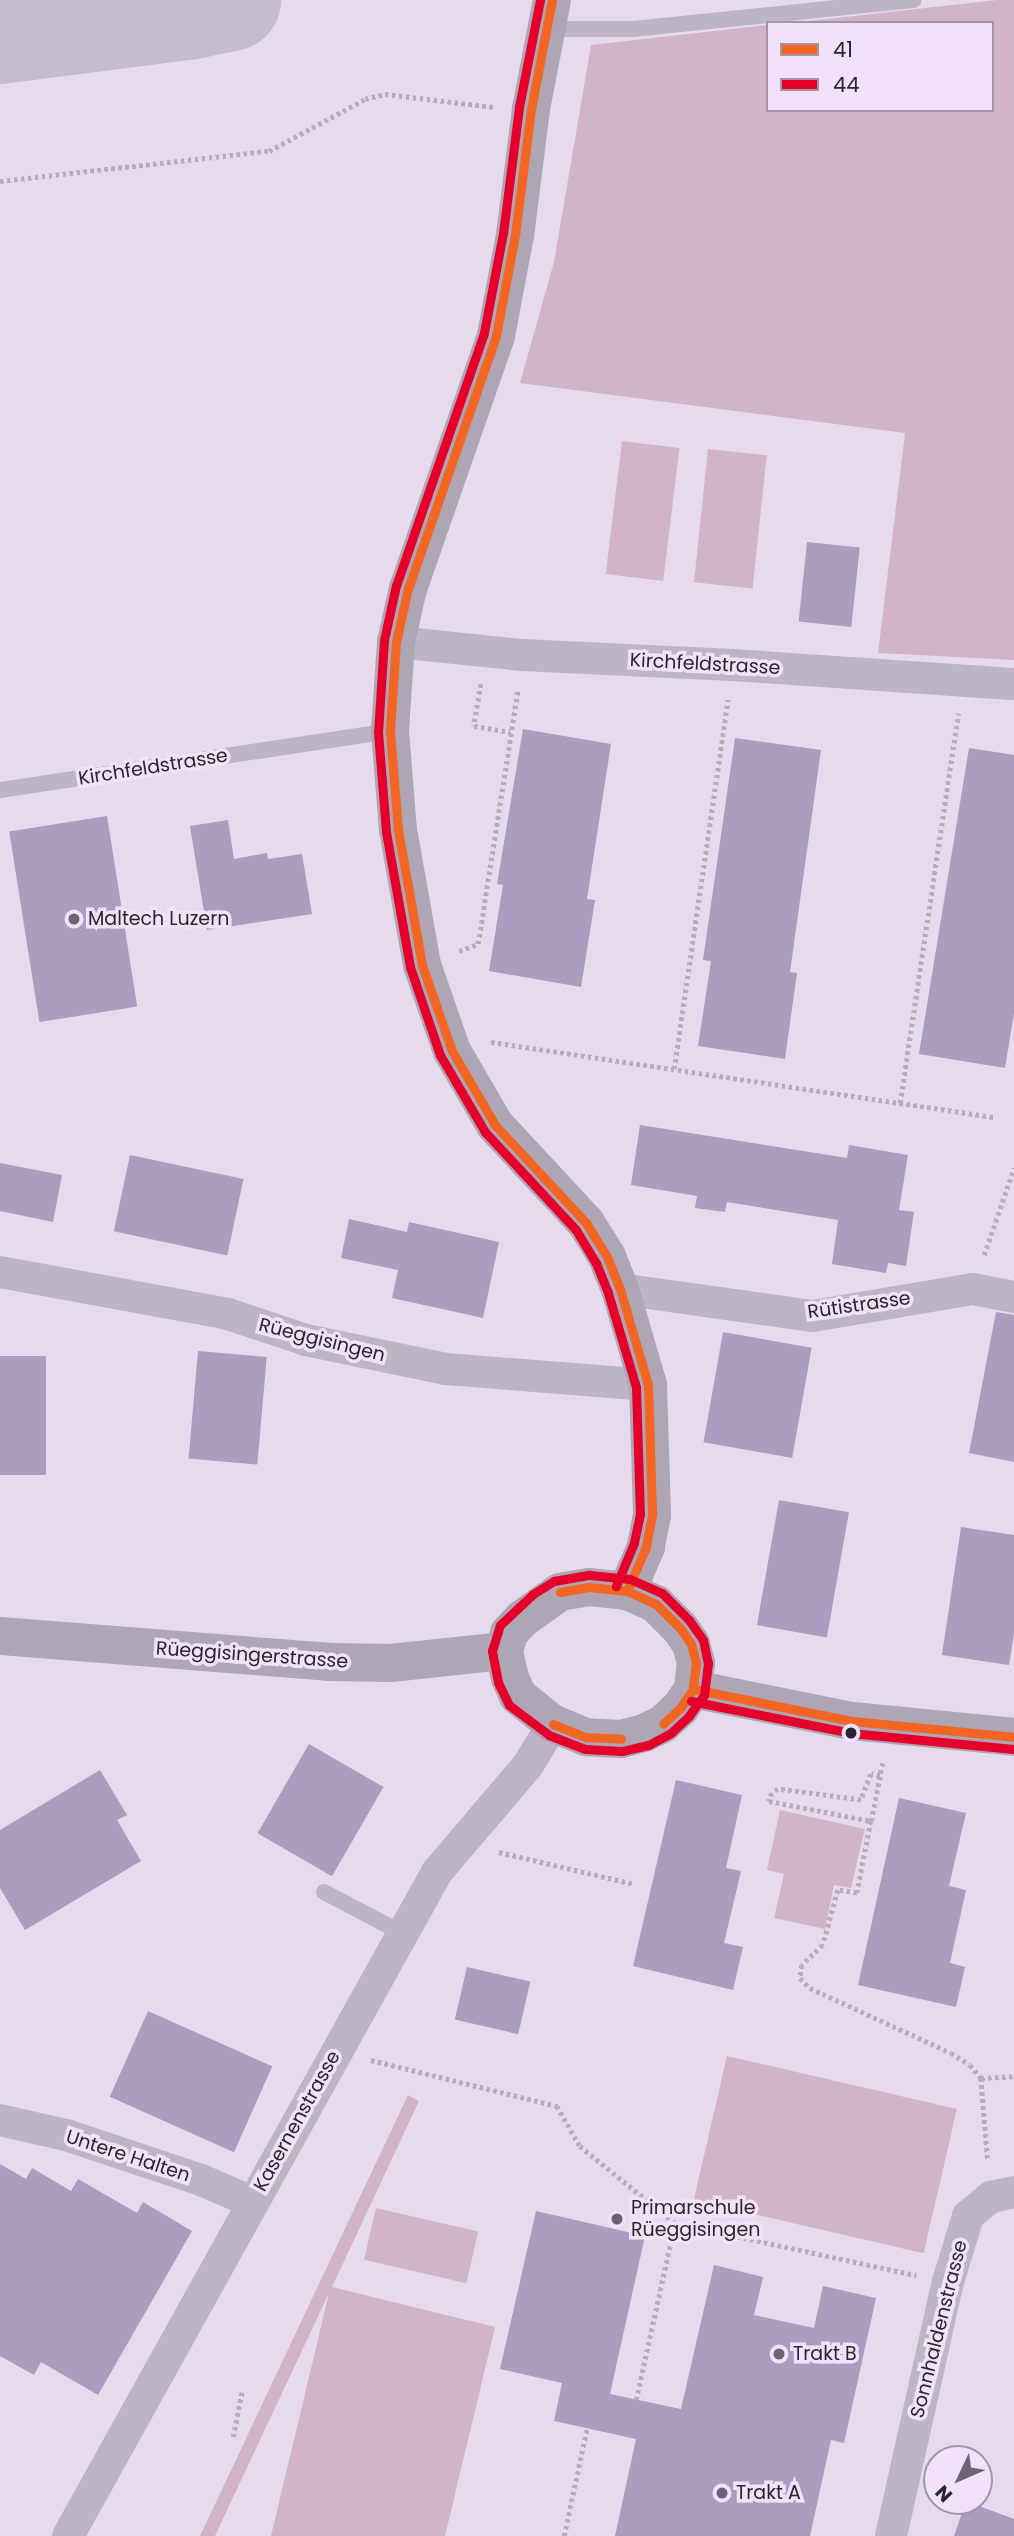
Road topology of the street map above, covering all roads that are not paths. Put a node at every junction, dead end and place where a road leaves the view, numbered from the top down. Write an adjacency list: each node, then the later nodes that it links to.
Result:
1 (914, 0): 2 (lane)
2 (550, 14): 3 (street)
3 (396, 642): 4 (street, Kirchfeldstrasse); 5 (street)
4 (1014, 684)
5 (390, 731): 6 (lane, Kirchfeldstrasse); 8 (street)
6 (0, 790)
7 (0, 1272): 10 (street, Rüeggisingen)
8 (621, 1289): 9 (street, Rütistrasse); 10 (street)
9 (1014, 1297)
10 (648, 1385): 11 (street)
11 (627, 1591): 13 (street); 14 (street)
12 (0, 1636): 13 (street, Rüeggisingerstrasse)
13 (504, 1651): 15 (street)
14 (693, 1689): 15 (street); 16 (street)
15 (553, 1724): 18 (street, Kasernenstrasse)
16 (1014, 1737)
17 (324, 1892): 18 (lane)
18 (402, 1933): 21 (street, Kasernenstrasse)
19 (0, 2120): 21 (street, Untere Halten)
20 (1003, 2194): 23 (street, Sonnhaldenstrasse)
21 (252, 2202): 22 (street, Kasernenstrasse)
22 (68, 2536)
23 (891, 2536)

